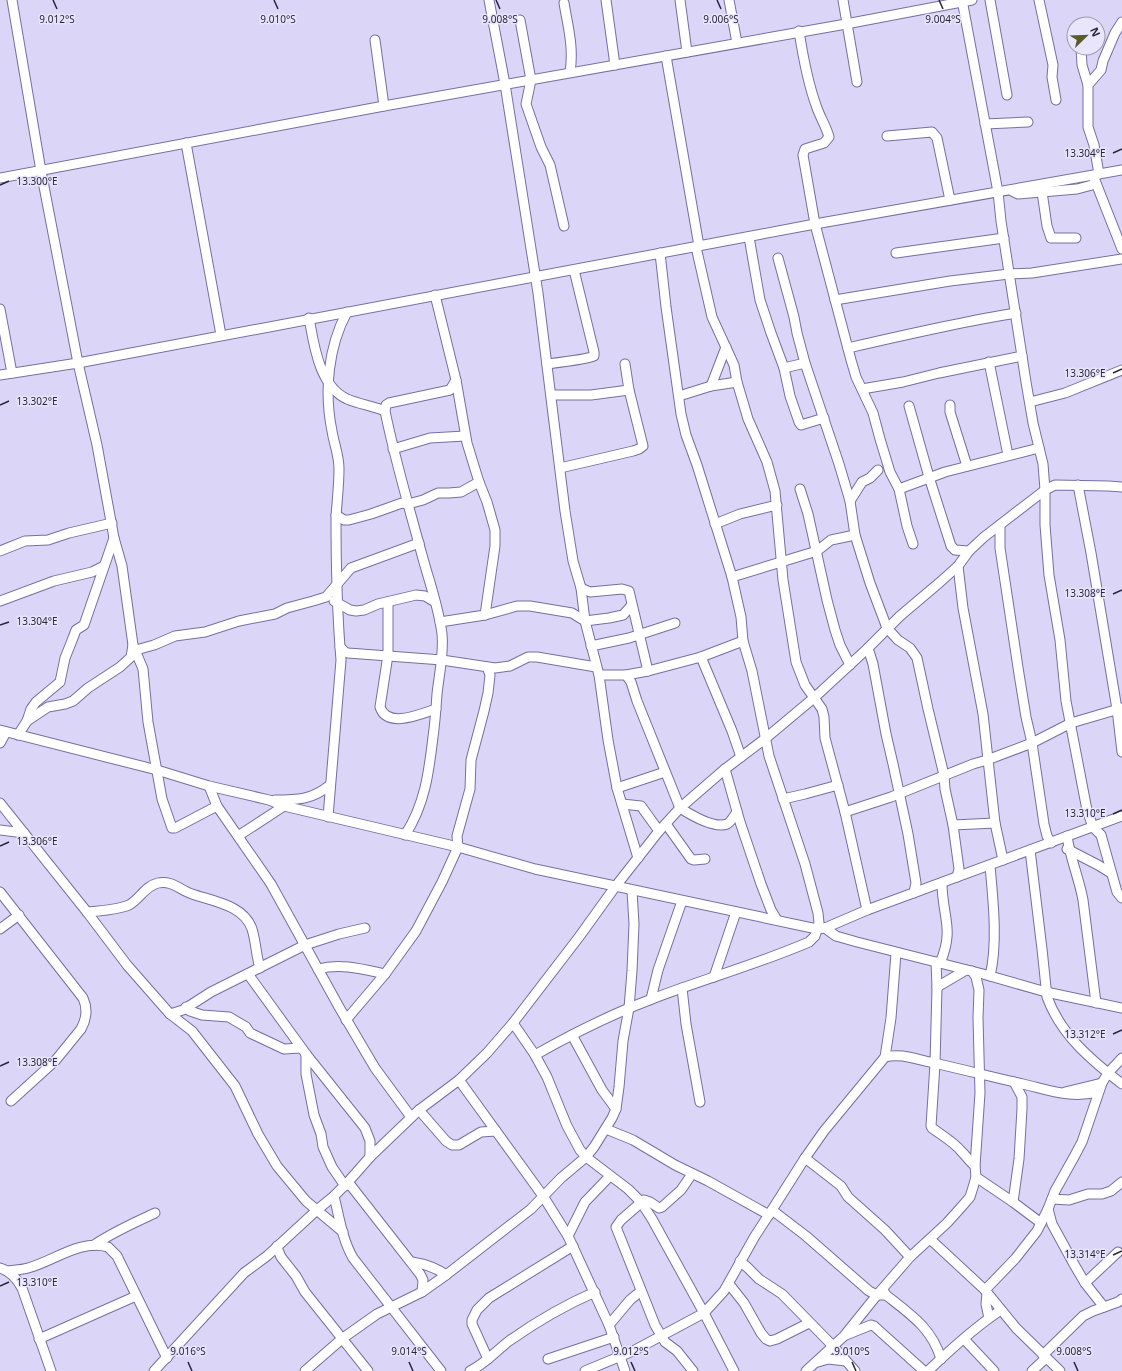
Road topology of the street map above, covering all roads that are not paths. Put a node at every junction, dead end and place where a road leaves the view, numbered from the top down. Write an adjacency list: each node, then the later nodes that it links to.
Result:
1 (12, 0): 35 (street)
2 (489, 0): 25 (street)
3 (606, 0): 21 (street)
4 (680, 0): 18 (street)
5 (729, 0): 17 (street)
6 (843, 0): 14 (street)
7 (972, 0): 10 (street)
8 (990, 0): 27 (street)
9 (1039, 0): 28 (street)
10 (962, 1): 14 (street); 31 (street)
11 (564, 3): 22 (street)
12 (520, 20): 23 (street)
13 (1122, 22): 26 (street)
14 (846, 24): 15 (street); 24 (street)
15 (799, 32): 17 (street); 42 (street)
16 (375, 40): 29 (street)
17 (737, 43): 18 (street)
18 (688, 52): 19 (street)
19 (666, 56): 21 (street); 47 (street)
20 (1081, 56): 26 (street)
21 (615, 65): 22 (street)
22 (570, 72): 23 (street)
23 (531, 80): 25 (street); 43 (street)
24 (857, 82)
25 (505, 84): 29 (street); 55 (street)
26 (1088, 86): 36 (street)
27 (1007, 95)
28 (1056, 100)
29 (384, 106): 33 (street)
30 (1028, 122): 31 (street)
31 (985, 124): 39 (street)
32 (887, 136): 41 (street)
33 (186, 143): 35 (street); 62 (street)
34 (1122, 170): 36 (street)
35 (41, 171): 37 (street); 67 (street)
36 (1096, 177): 38 (street); 40 (street); 48 (street)
37 (0, 178)
38 (1011, 190): 39 (street); 40 (street)
39 (998, 192): 41 (street); 45 (street)
40 (1042, 192): 46 (street)
41 (950, 200): 42 (street)
42 (816, 224): 44 (street); 57 (street)
43 (564, 226)
44 (749, 237): 47 (street); 71 (street)
45 (1004, 238): 49 (street); 54 (street)
46 (1076, 238)
47 (698, 246): 50 (street); 63 (street)
48 (1122, 249)
49 (896, 253)
50 (660, 254): 53 (street); 82 (street)
51 (778, 258): 68 (street)
52 (1122, 259): 54 (street)
53 (574, 270): 55 (street); 69 (street)
54 (1010, 274): 57 (street); 60 (street)
55 (535, 276): 56 (street); 69 (street)
56 (435, 295): 59 (street); 75 (street)
57 (835, 300): 64 (street)
58 (0, 309): 73 (street)
59 (347, 312): 61 (street); 76 (street)
60 (1016, 313): 64 (street); 65 (street)
61 (309, 318): 62 (street); 76 (street)
62 (221, 335): 67 (street)
63 (726, 347): 77 (street); 78 (street)
64 (848, 348): 79 (street)
65 (1022, 356): 66 (street); 83 (street)
66 (990, 362): 79 (street); 91 (street)
67 (78, 363): 73 (street); 108 (street)
68 (805, 363): 71 (street); 87 (street)
69 (547, 364): 81 (street)
70 (625, 364): 80 (street)
71 (784, 368): 87 (street)
72 (1122, 370): 83 (street)
73 (12, 373): 74 (street)
74 (0, 375)
75 (456, 380): 86 (street); 88 (street)
76 (328, 382): 86 (street); 107 (street)
77 (737, 382): 78 (street); 106 (street)
78 (711, 386): 82 (street)
79 (862, 389): 92 (street)
80 (629, 390): 81 (street); 94 (street)
81 (551, 395): 94 (street)
82 (679, 396): 109 (street)
83 (1030, 402): 89 (street)
84 (950, 405): 93 (street)
85 (909, 406): 97 (street)
86 (385, 411): 90 (street)
87 (824, 418): 104 (street)
88 (465, 436): 90 (street); 98 (street)
89 (1039, 448): 91 (street); 103 (street)
90 (393, 450): 105 (street)
91 (1008, 455): 93 (street)
92 (886, 459): 95 (street); 96 (street)
93 (967, 466): 97 (street)
94 (560, 468): 125 (street)
95 (878, 470): 96 (street); 104 (street)
96 (890, 472): 102 (street)
97 (929, 477): 102 (street); 117 (street)
98 (479, 482): 105 (street); 132 (street)
99 (1078, 485): 100 (street); 103 (street); 155 (street)
100 (1122, 487)
101 (800, 489): 116 (street)
102 (899, 489): 114 (street)
103 (1045, 490): 110 (street); 157 (street)
104 (850, 501): 111 (street)
105 (408, 504): 107 (street); 113 (street)
106 (777, 505): 109 (street); 119 (street)
107 (336, 515): 123 (street)
108 (112, 523): 112 (street); 115 (street)
109 (715, 524): 122 (street)
110 (1000, 525): 117 (street); 162 (street)
111 (855, 535): 116 (street); 136 (street)
112 (114, 538): 120 (street); 140 (street)
113 (419, 543): 123 (street); 128 (street)
114 (913, 544)
115 (2, 550): 118 (street)
116 (817, 550): 119 (street); 148 (street)
117 (969, 551): 121 (street)
118 (0, 558)
119 (781, 561): 122 (street); 153 (street)
120 (104, 566): 126 (street); 156 (street)
121 (958, 566): 136 (street); 168 (street)
122 (732, 577): 138 (street)
123 (338, 584): 124 (street); 129 (street)
124 (326, 596): 129 (street); 140 (street)
125 (584, 596): 130 (street); 131 (street); 133 (street)
126 (0, 601)
127 (388, 602): 128 (street); 129 (street); 144 (street)
128 (434, 602): 134 (street)
129 (338, 603): 141 (street)
130 (632, 605): 133 (street); 137 (street)
131 (572, 613): 132 (street); 133 (street)
132 (485, 615): 134 (street)
133 (585, 621): 139 (street)
134 (440, 622): 147 (street)
135 (675, 623): 137 (street)
136 (887, 628): 142 (street); 172 (street)
137 (639, 634): 139 (street); 151 (street)
138 (743, 641): 145 (street); 160 (street)
139 (591, 646): 150 (street)
140 (135, 647): 156 (street); 170 (street)
141 (340, 647): 143 (street); 146 (street)
142 (868, 648): 148 (street); 177 (street)
143 (354, 654): 144 (street); 146 (street)
144 (388, 655): 147 (street); 154 (street)
145 (701, 657): 151 (street); 163 (street)
146 (341, 660): 175 (street)
147 (442, 660): 149 (street); 154 (street)
148 (850, 665): 153 (street)
149 (491, 670): 150 (street); 202 (street)
150 (597, 671): 152 (street); 176 (street)
151 (648, 671): 152 (street)
152 (629, 677): 171 (street)
153 (812, 694): 160 (street); 173 (street)
154 (436, 709): 196 (street)
155 (1119, 709): 157 (street); 165 (street)
156 (27, 721): 159 (street)
157 (1071, 724): 162 (street); 192 (street)
158 (3, 731): 159 (street); 161 (street)
159 (18, 735): 170 (street)
160 (766, 738): 164 (street); 166 (street)
161 (0, 743)
162 (1032, 743): 168 (street); 199 (street)
163 (737, 744): 164 (street); 167 (street)
164 (752, 749): 166 (street); 167 (street)
165 (1122, 752)
166 (769, 756): 178 (street)
167 (741, 757): 169 (street)
168 (987, 760): 172 (street); 189 (street)
169 (725, 769): 184 (street); 185 (street)
170 (157, 770): 174 (street); 182 (street)
171 (665, 772): 176 (street); 184 (street)
172 (940, 777): 177 (street); 191 (street)
173 (838, 785): 178 (street); 186 (street)
174 (209, 786): 179 (street); 182 (street)
175 (330, 786): 179 (street); 188 (street)
176 (617, 788): 181 (street)
177 (900, 793): 186 (street); 215 (street)
178 (783, 799): 224 (street)
179 (269, 800): 183 (street)
180 (0, 803): 195 (street)
181 (622, 804): 194 (street); 200 (street)
182 (217, 806): 197 (street)
183 (284, 806): 188 (street); 197 (street)
184 (680, 808): 185 (street); 190 (street)
185 (737, 812): 222 (street)
186 (845, 812): 218 (street)
187 (1122, 816): 192 (street)
188 (328, 817): 196 (street)
189 (995, 823): 191 (street); 207 (street)
190 (666, 824): 194 (street); 206 (street)
191 (953, 825): 209 (street)
192 (1093, 827): 198 (street); 210 (street)
193 (0, 830): 195 (street)
194 (659, 831): 201 (street)
195 (24, 834): 219 (street)
196 (405, 835): 202 (street)
197 (238, 836): 226 (street)
198 (1067, 836): 199 (street); 204 (street)
199 (1054, 841): 203 (street); 204 (street)
200 (634, 843): 201 (street); 205 (street)
201 (647, 846): 205 (street)
202 (458, 847): 212 (street); 234 (street)
203 (1030, 850): 207 (street); 241 (street)
204 (1069, 851): 210 (street); 243 (street)
205 (638, 858): 212 (street)
206 (705, 859)
207 (1003, 860): 208 (street)
208 (990, 866): 209 (street); 228 (street)
209 (960, 874): 211 (street)
210 (1116, 878): 216 (street)
211 (942, 883): 215 (street); 229 (street)
212 (615, 887): 213 (street); 249 (street)
213 (632, 890): 217 (street); 245 (street)
214 (0, 892): 221 (street)
215 (918, 892): 218 (street)
216 (1122, 898)
217 (682, 901): 220 (street); 242 (street)
218 (867, 910): 224 (street)
219 (87, 912): 230 (street); 247 (street)
220 (736, 912): 222 (street); 236 (street)
221 (18, 915): 225 (street); 265 (street)
222 (777, 920): 224 (street)
223 (365, 928): 226 (street)
224 (821, 928): 227 (street); 236 (street)
225 (0, 929)
226 (305, 945): 230 (street); 231 (street)
227 (896, 953): 229 (street); 253 (street)
228 (994, 961): 235 (street); 237 (street)
229 (938, 963): 232 (street); 238 (street)
230 (260, 968): 233 (street)
231 (318, 969): 234 (street); 248 (street)
232 (969, 970): 235 (street); 238 (street); 240 (street)
233 (248, 974): 244 (street); 251 (street)
234 (385, 974): 248 (street)
235 (986, 975): 237 (street); 240 (street)
236 (714, 977): 239 (street)
237 (1004, 980): 241 (street)
238 (937, 986): 255 (street)
239 (682, 988): 242 (street); 266 (street)
240 (979, 990): 257 (street)
241 (1046, 992): 243 (street); 256 (street)
242 (651, 999): 245 (street)
243 (1096, 1003): 246 (street)
244 (186, 1008): 247 (street); 251 (street)
245 (629, 1008): 250 (street); 268 (street)
246 (1122, 1008)
247 (170, 1014): 288 (street)
248 (346, 1020): 270 (street)
249 (513, 1023): 252 (street); 258 (street)
250 (572, 1035): 252 (street); 268 (street)
251 (303, 1051): 273 (street); 281 (street)
252 (535, 1055): 274 (street)
253 (889, 1056): 255 (street); 275 (street)
254 (1122, 1058): 256 (street)
255 (935, 1064): 257 (street); 276 (street)
256 (1108, 1073): 260 (street); 261 (street)
257 (980, 1074): 259 (street); 276 (street)
258 (459, 1080): 269 (street); 272 (street)
259 (1014, 1082): 263 (street); 286 (street)
260 (1102, 1083): 262 (street); 263 (street)
261 (1122, 1084)
262 (1098, 1092): 264 (street); 267 (street)
263 (1060, 1093): 264 (street)
264 (1086, 1095): 267 (street)
265 (10, 1101)
266 (700, 1102)
267 (1094, 1103): 284 (street)
268 (616, 1109): 271 (street)
269 (419, 1110): 270 (street); 272 (street)
270 (411, 1117): 273 (street)
271 (606, 1129): 274 (street); 277 (street)
272 (496, 1131): 283 (street)
273 (370, 1157): 281 (street)
274 (586, 1157): 278 (street); 283 (street)
275 (805, 1158): 289 (street); 299 (street)
276 (975, 1166): 279 (street)
277 (692, 1174): 285 (street); 289 (street)
278 (610, 1176): 285 (street); 293 (street)
279 (976, 1177): 286 (street); 294 (street)
280 (1122, 1182): 284 (street)
281 (346, 1184): 282 (street); 300 (street)
282 (334, 1196): 288 (street); 292 (street)
283 (543, 1196): 293 (street); 305 (street)
284 (1052, 1199): 287 (street)
285 (641, 1202): 308 (street); 318 (street)
286 (1013, 1202): 291 (street)
287 (1048, 1209): 291 (street); 306 (street)
288 (317, 1210): 292 (street); 296 (street)
289 (771, 1213): 301 (street); 311 (street)
290 (156, 1214): 295 (street)
291 (1041, 1223): 312 (street)
292 (343, 1232): 316 (street)
293 (568, 1236): 297 (street)
294 (930, 1239): 299 (street); 312 (street)
295 (94, 1245): 302 (street); 313 (street)
296 (277, 1246): 326 (street); 333 (street)
297 (573, 1246): 310 (street); 334 (street)
298 (1121, 1252): 306 (street)
299 (910, 1257): 311 (street)
300 (412, 1262): 305 (street); 309 (street)
301 (740, 1262): 303 (street); 304 (street)
302 (3, 1269): 327 (street)
303 (735, 1272): 304 (street); 307 (street)
304 (754, 1274): 320 (street)
305 (446, 1275): 309 (street)
306 (1085, 1283): 315 (street)
307 (729, 1284): 318 (street); 320 (street)
308 (641, 1291): 321 (street); 322 (street)
309 (422, 1292): 316 (street)
310 (595, 1292): 321 (street); 334 (street)
311 (882, 1292): 323 (street); 335 (street)
312 (986, 1292): 317 (street); 319 (street)
313 (136, 1296): 327 (street); 333 (street)
314 (1122, 1299): 315 (street)
315 (1104, 1307): 331 (street)
316 (391, 1308): 326 (street); 343 (street)
317 (1001, 1310): 319 (street); 331 (street)
318 (704, 1313): 325 (street); 348 (street)
319 (989, 1318): 328 (street)
320 (809, 1323): 330 (street)
321 (609, 1325): 324 (street)
322 (655, 1325): 325 (street); 329 (street)
323 (844, 1336): 330 (street); 351 (street)
324 (614, 1337): 332 (street); 336 (street)
325 (661, 1337): 329 (street); 347 (street)
326 (343, 1338): 339 (street); 342 (street)
327 (40, 1339): 340 (street)
328 (964, 1339): 335 (street); 353 (street)
329 (648, 1342): 332 (street)
330 (833, 1346): 337 (street); 338 (street)
331 (1045, 1356): 354 (street); 355 (street)
332 (621, 1357): 345 (street); 346 (street)
333 (167, 1358): 341 (street)
334 (488, 1358): 344 (street)
335 (941, 1358): 352 (street)
336 (548, 1359)
337 (846, 1361): 338 (street); 350 (street)
338 (815, 1363): 349 (street)
339 (308, 1370)
340 (51, 1371)
341 (154, 1371)
342 (368, 1371)
343 (441, 1371)
344 (470, 1371)
345 (585, 1371)
346 (625, 1371)
347 (693, 1371)
348 (734, 1371)
349 (806, 1371)
350 (855, 1371)
351 (924, 1371)
352 (928, 1371)
353 (994, 1371)
354 (1032, 1371)
355 (1060, 1371)

